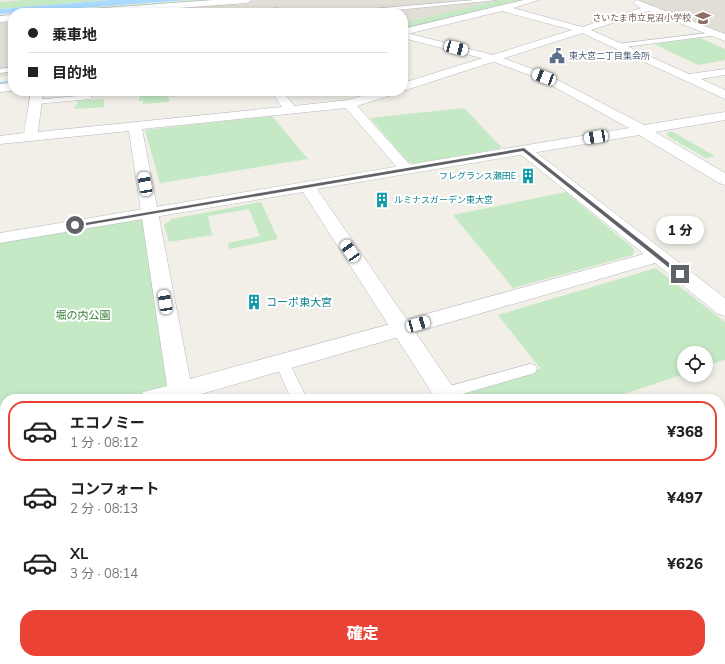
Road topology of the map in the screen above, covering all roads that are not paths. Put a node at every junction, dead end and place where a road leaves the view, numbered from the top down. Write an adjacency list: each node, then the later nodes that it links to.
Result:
1 (247, 0): 5 (street)
2 (494, 0): 7 (lane)
3 (535, 0): 8 (street)
4 (628, 0): 9 (street)
5 (161, 6): 6 (street)
6 (137, 8)
7 (404, 8)
8 (503, 8): 10 (street); 11 (street)
9 (650, 8): 10 (street); 13 (street)
10 (583, 30): 14 (street); 15 (street)
11 (408, 33)
12 (408, 35): 15 (street)
13 (721, 36): 14 (lane)
14 (617, 46): 17 (street)
15 (493, 58): 18 (street); 28 (street)
16 (725, 72): 17 (street)
17 (687, 78): 19 (street)
18 (408, 85)
19 (725, 95)
20 (280, 96): 25 (street)
21 (375, 96): 24 (street)
22 (36, 97): 23 (lane); 29 (street)
23 (88, 98)
24 (349, 104): 25 (street); 32 (street)
25 (290, 110): 27 (street)
26 (725, 116): 28 (street)
27 (135, 126): 29 (street); 35 (street)
28 (640, 130): 31 (street); 33 (street)
29 (30, 137): 30 (street)
30 (0, 140)
31 (524, 150): 32 (street); 37 (street)
32 (406, 169): 34 (street)
33 (725, 180)
34 (307, 186): 35 (street); 39 (street)
35 (150, 212): 36 (street); 42 (street)
36 (0, 238)
37 (658, 256): 38 (street); 39 (street)
38 (725, 309)
39 (402, 328): 40 (street); 45 (street)
40 (282, 362): 42 (street); 44 (lane)
41 (530, 369): 46 (lane)
42 (180, 391): 43 (street)
43 (170, 394)
44 (297, 394)
45 (446, 394)
46 (453, 394)

